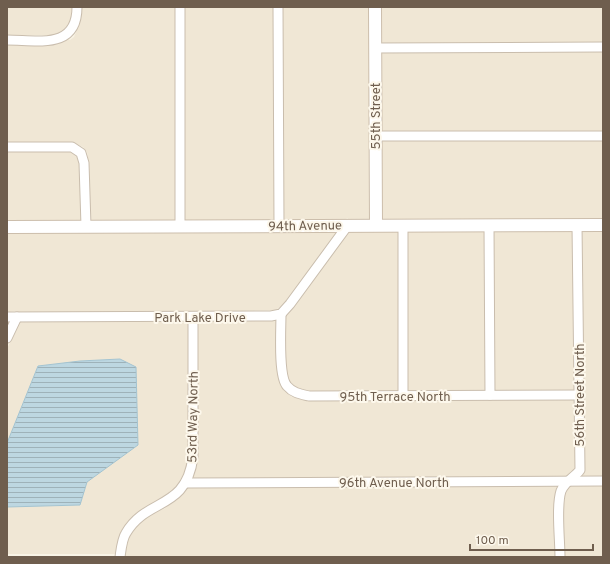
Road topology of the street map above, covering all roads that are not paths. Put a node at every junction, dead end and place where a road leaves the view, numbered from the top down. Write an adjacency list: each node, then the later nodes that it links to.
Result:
1 (76, 7): 5 (street)
2 (180, 7): 18 (street)
3 (278, 7): 19 (street)
4 (375, 7): 7 (street, 55th Street)
5 (7, 40)
6 (603, 47): 7 (street)
7 (375, 48): 8 (street, 55th Street)
8 (375, 136): 9 (street); 11 (street, 55th Street)
9 (603, 136)
10 (7, 147): 17 (street)
11 (376, 224): 12 (street, 94th Avenue); 13 (street, 94th Avenue)
12 (348, 225): 19 (street, 94th Avenue); 21 (street)
13 (403, 225): 14 (street, 94th Avenue); 27 (street)
14 (489, 225): 15 (street, 94th Avenue); 25 (street)
15 (577, 225): 16 (street, 94th Avenue); 26 (street, 56th Street North)
16 (603, 225)
17 (86, 226): 18 (street, 94th Avenue); 20 (street, 94th Avenue)
18 (180, 226): 19 (street, 94th Avenue)
19 (279, 226)
20 (7, 227)
21 (281, 314): 23 (street, Park Lake Drive); 27 (street, 95th Terrace North)
22 (12, 317): 23 (street, Park Lake Drive); 24 (street)
23 (193, 317): 30 (street, 53rd Way North)
24 (7, 338)
25 (490, 395): 26 (street, 95th Terrace North); 27 (street, 95th Terrace North)
26 (579, 395): 28 (street, 56th Street North)
27 (403, 396)
28 (567, 481): 29 (street, 96th Avenue North); 30 (street, 96th Avenue North); 32 (street, 56th Street North)
29 (603, 481)
30 (185, 483): 31 (street, 53rd Way North)
31 (120, 557)
32 (560, 557)

